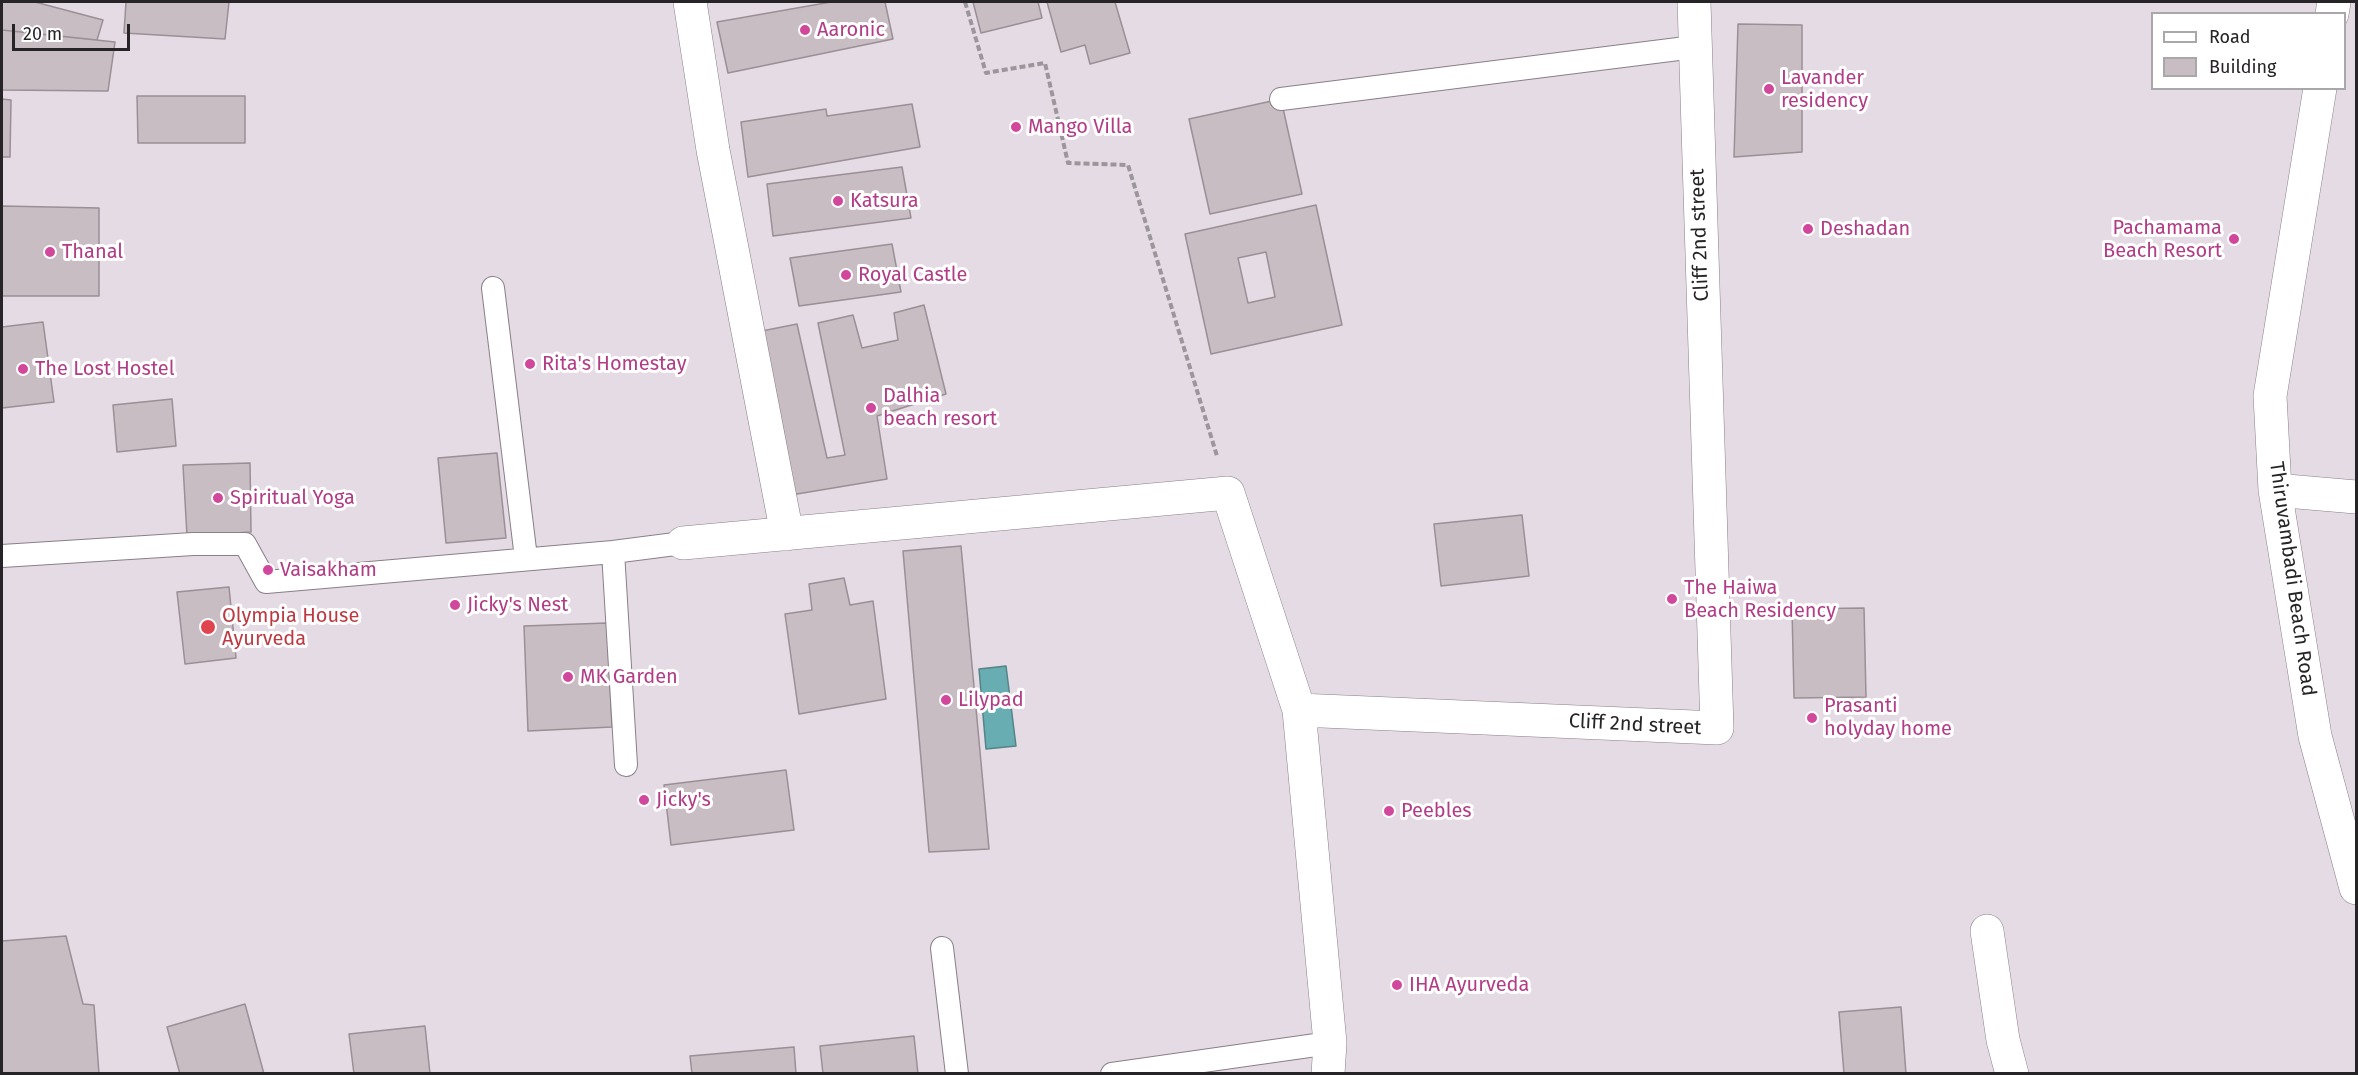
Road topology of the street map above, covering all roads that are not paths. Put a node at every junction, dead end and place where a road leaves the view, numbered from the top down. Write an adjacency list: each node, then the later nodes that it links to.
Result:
1 (690, 2): 9 (street)
2 (1694, 2): 3 (street, Cliff 2nd street)
3 (1694, 46): 5 (lane); 14 (street, Cliff 2nd street)
4 (2320, 90): 7 (street, Thiruvambadi Beach Road)
5 (1281, 99)
6 (493, 288): 13 (lane)
7 (2275, 490): 8 (street); 16 (street, Thiruvambadi Beach Road)
8 (2356, 497)
9 (787, 534): 10 (street); 14 (street)
10 (683, 543): 11 (lane)
11 (613, 552): 13 (lane); 15 (lane)
12 (2, 556): 13 (lane)
13 (526, 558)
14 (1299, 710): 19 (street)
15 (626, 765)
16 (2356, 888)
17 (1987, 932): 22 (street)
18 (942, 948): 20 (lane)
19 (1329, 1058): 21 (lane)
20 (957, 1074)
21 (1112, 1074)
22 (2012, 1074)

